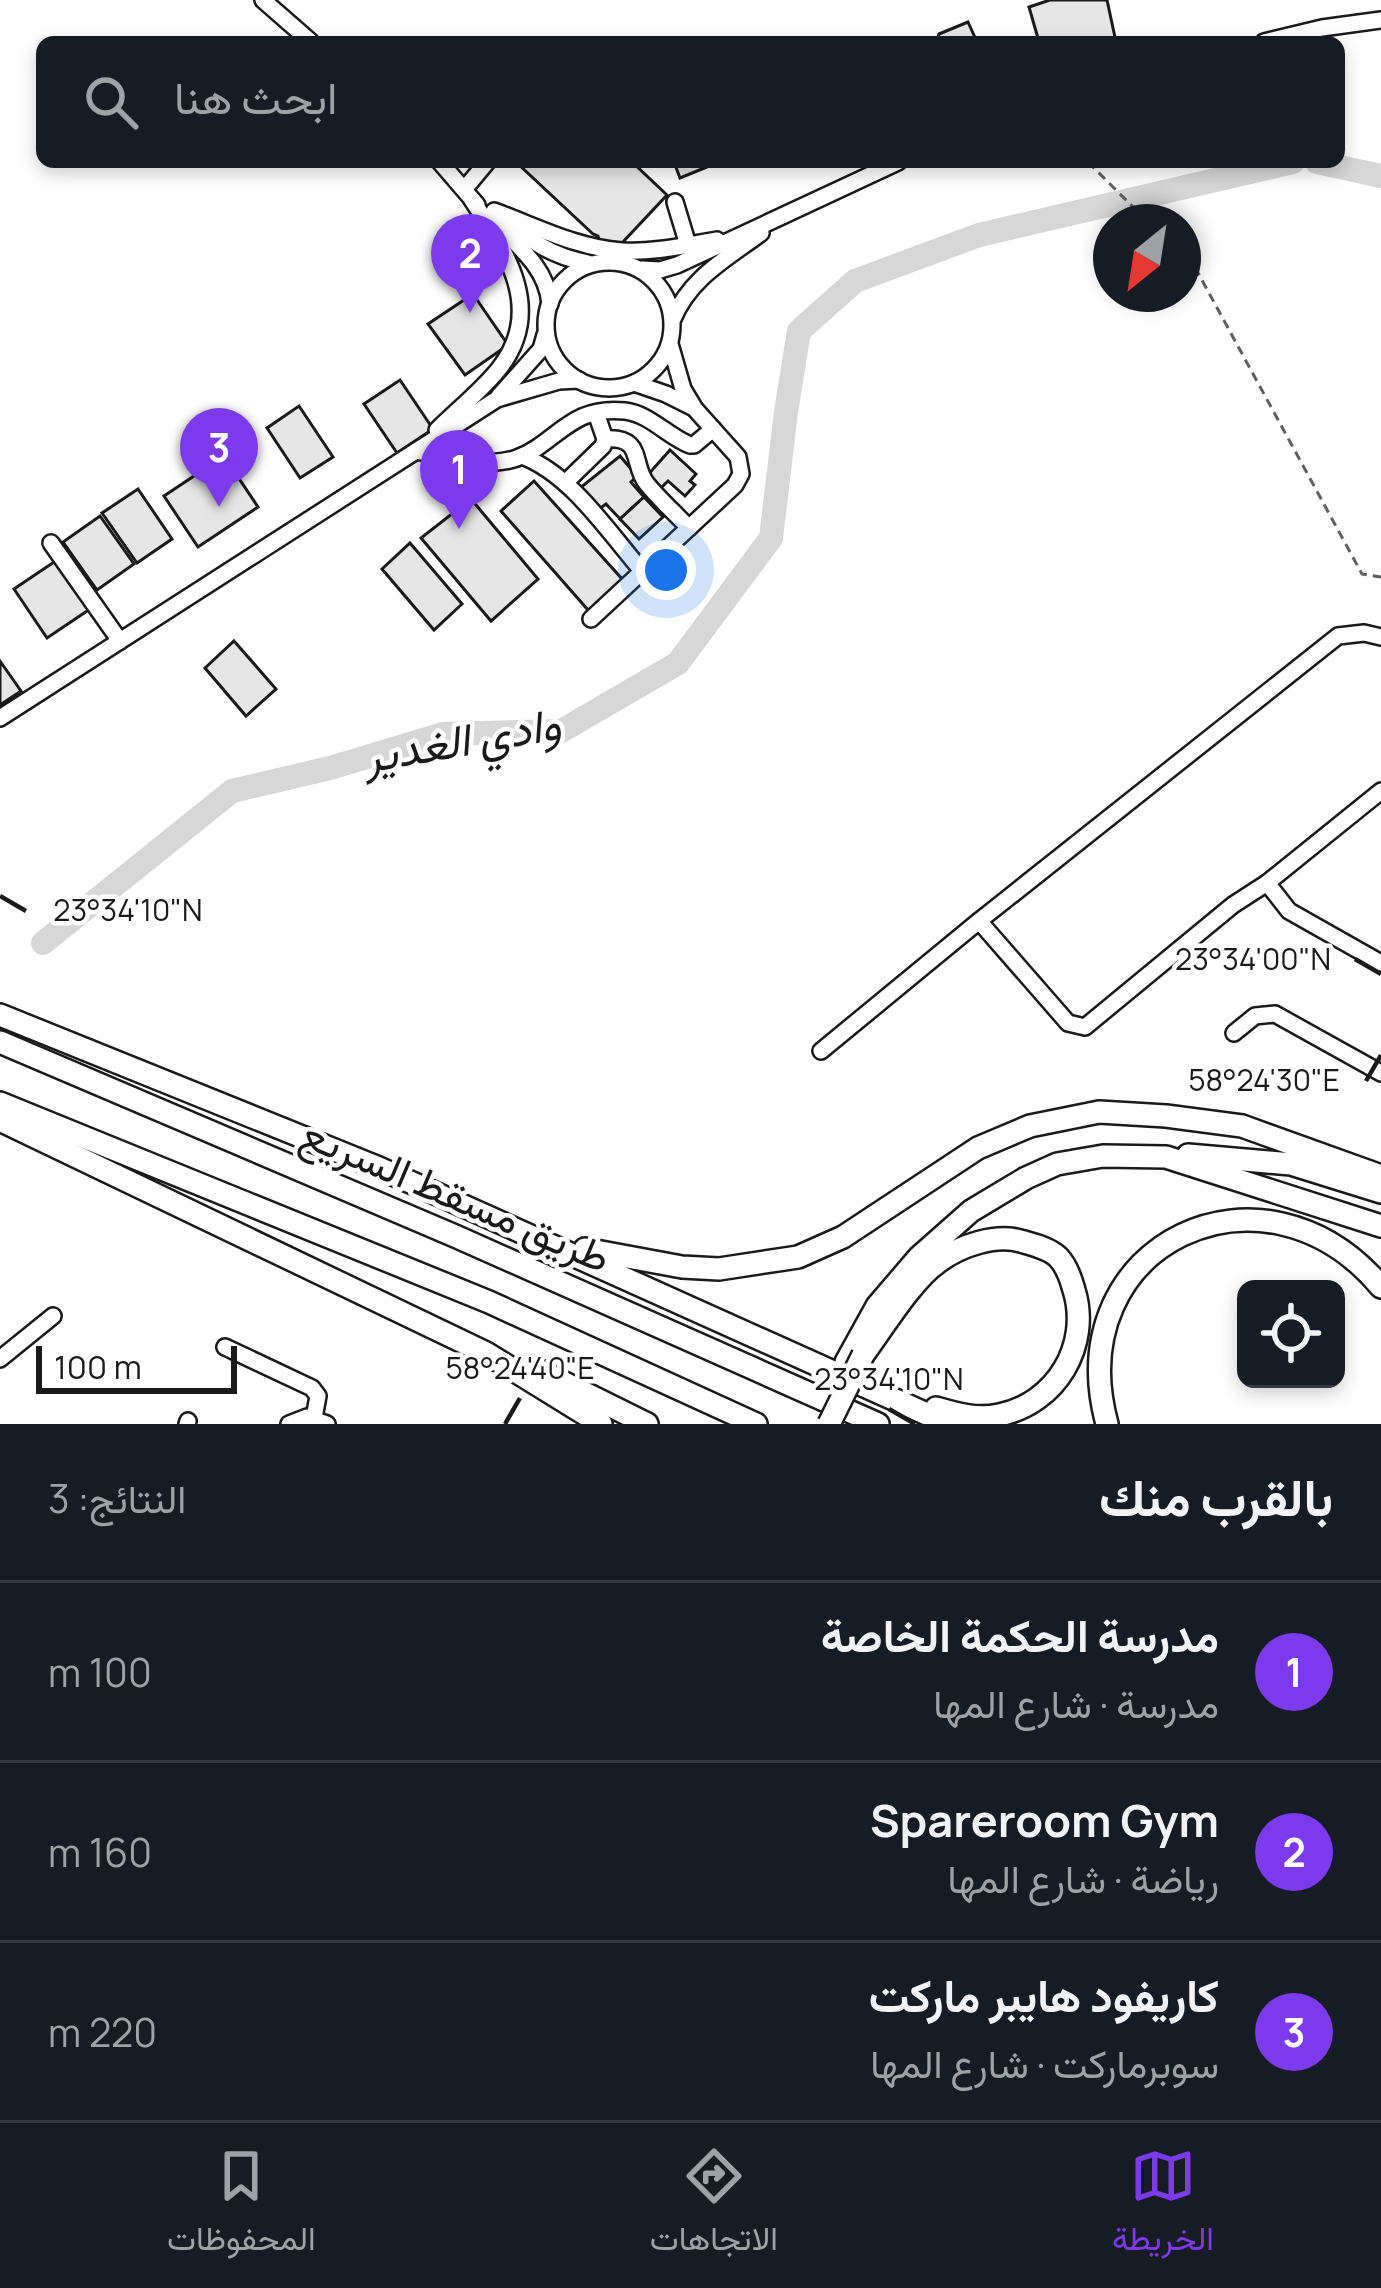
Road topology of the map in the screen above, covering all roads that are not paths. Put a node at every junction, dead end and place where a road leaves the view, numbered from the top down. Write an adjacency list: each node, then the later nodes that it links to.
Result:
1 (263, 0): 3 (street)
2 (1381, 20): 4 (street)
3 (304, 36)
4 (1289, 36)
5 (484, 168): 7 (street)
6 (885, 168): 10 (street)
7 (469, 193): 9 (street); 15 (street); 26 (street)
8 (675, 202): 12 (street)
9 (494, 211): 12 (street); 13 (street)
10 (788, 214): 11 (street); 16 (street)
11 (734, 238): 12 (street); 14 (street)
12 (688, 245)
13 (588, 263): 14 (street); 15 (street)
14 (639, 269): 16 (street)
15 (550, 306): 17 (street)
16 (673, 319): 18 (street)
17 (545, 334): 19 (street); 21 (street)
18 (670, 344): 20 (street); 22 (street)
19 (579, 380): 20 (street); 21 (street)
20 (634, 383): 22 (street)
21 (497, 398): 26 (street)
22 (695, 409): 24 (street)
23 (596, 413): 24 (street); 25 (street); 27 (street)
24 (713, 429): 29 (street)
25 (604, 439): 28 (street); 29 (street)
26 (416, 451): 27 (street); 34 (street)
27 (522, 456): 28 (street)
28 (565, 483): 31 (street)
29 (689, 528): 31 (street)
30 (51, 543): 34 (street)
31 (643, 572): 32 (street)
32 (591, 619)
33 (1381, 638): 38 (street)
34 (120, 641): 35 (street)
35 (0, 718)
36 (1381, 791): 37 (street)
37 (1267, 884): 38 (street); 39 (street)
38 (979, 922): 43 (street)
39 (1381, 963)
40 (0, 1015): 51 (highway)
41 (1234, 1033): 44 (street)
42 (0, 1042): 66 (highway, طريق مسقط السريع)
43 (821, 1051)
44 (1381, 1073)
45 (0, 1103): 63 (highway, طريق مسقط السريع)
46 (0, 1120): 55 (highway)
47 (1166, 1157): 49 (highway); 50 (highway); 56 (highway)
48 (1381, 1176): 51 (highway)
49 (1381, 1192)
50 (1381, 1226)
51 (548, 1243): 58 (highway)
52 (1381, 1287): 68 (highway)
53 (53, 1316): 57 (street)
54 (225, 1347): 59 (street)
55 (486, 1353): 61 (highway); 62 (highway)
56 (854, 1358): 58 (highway); 64 (highway); 65 (highway, bridge)
57 (0, 1359)
58 (872, 1390): 67 (highway)
59 (320, 1421): 60 (street)
60 (289, 1424)
61 (601, 1424)
62 (646, 1424)
63 (756, 1424)
64 (813, 1424)
65 (829, 1424)
66 (878, 1424)
67 (949, 1424)
68 (1107, 1424)

